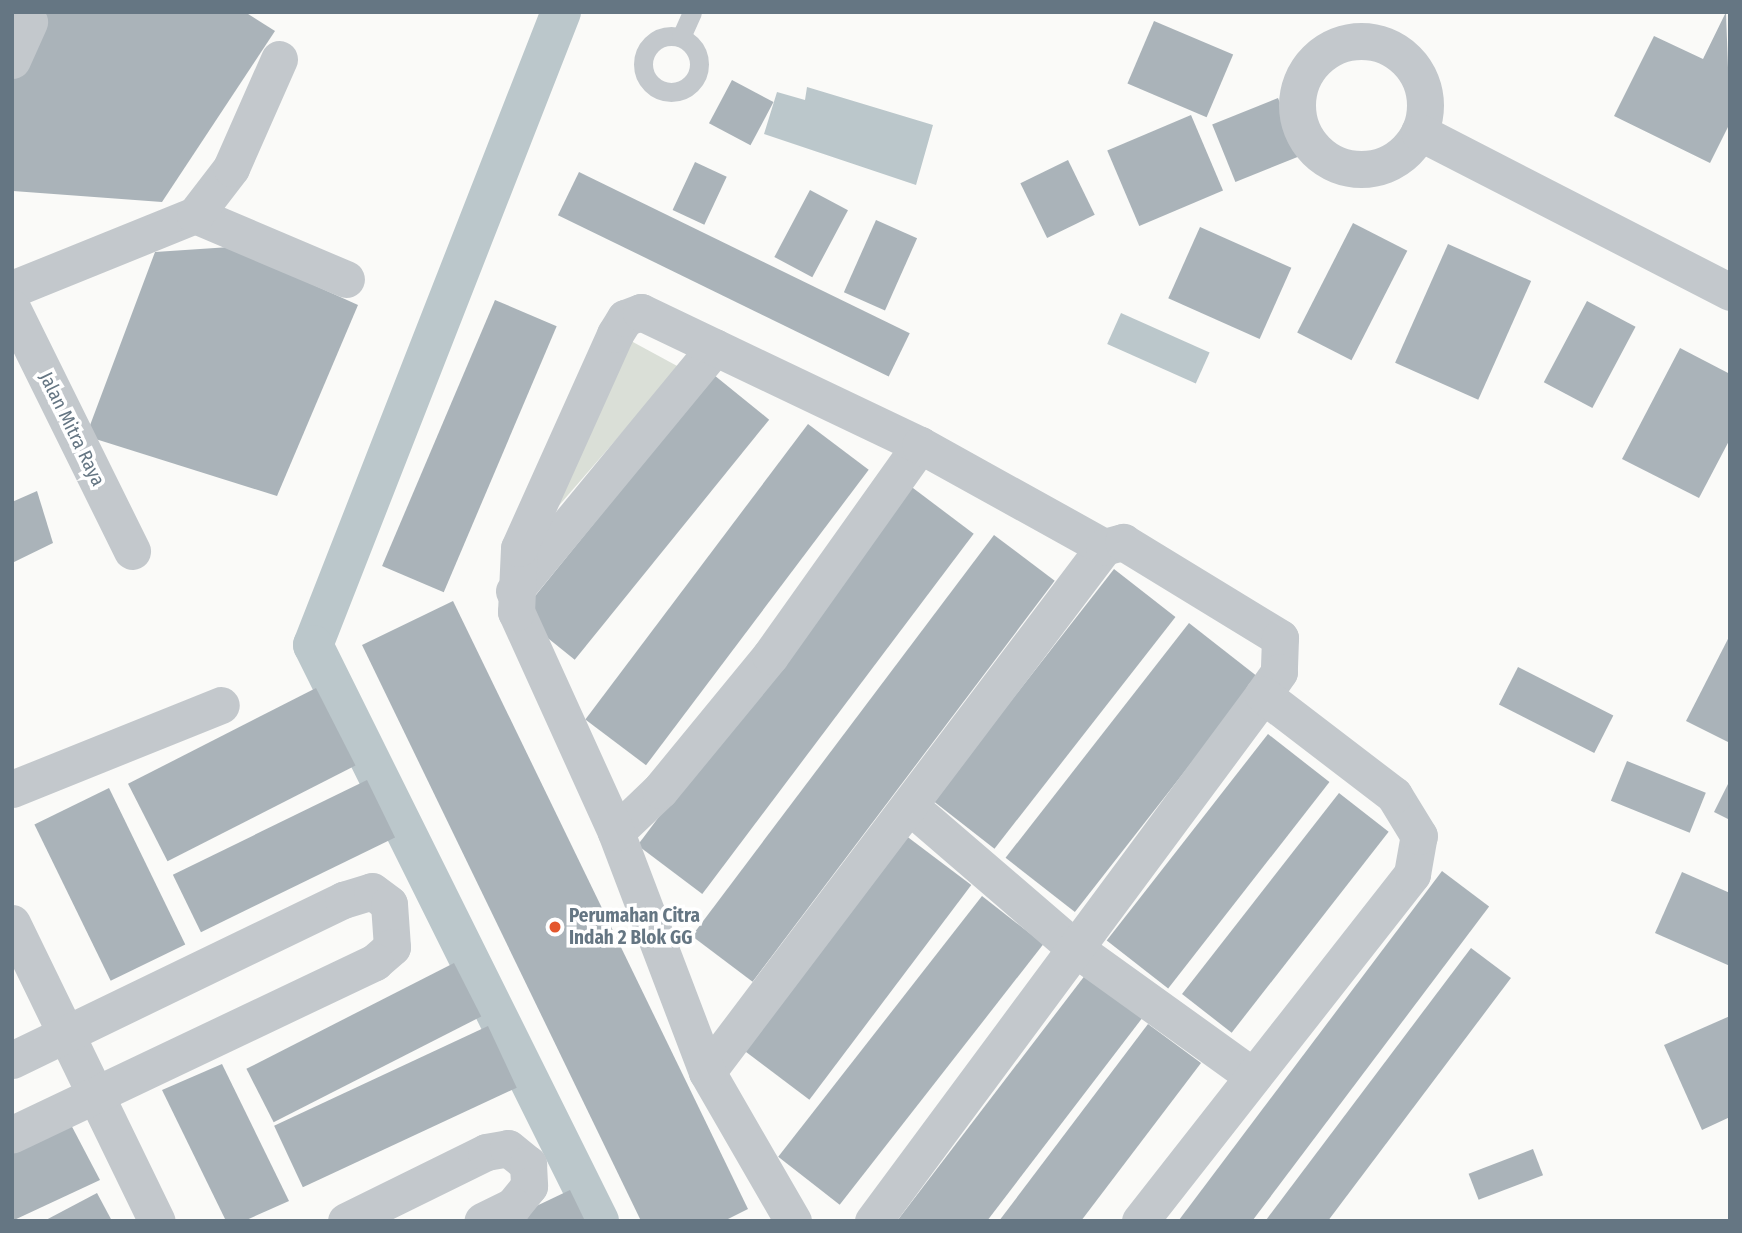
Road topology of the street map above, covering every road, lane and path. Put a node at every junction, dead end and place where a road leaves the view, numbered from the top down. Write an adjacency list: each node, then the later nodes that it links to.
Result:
1 (692, 12): 3 (lane)
2 (29, 22): 5 (street)
3 (681, 37)
4 (279, 59): 7 (street)
5 (12, 60)
6 (1419, 132): 10 (street)
7 (195, 215): 8 (street); 9 (street)
8 (346, 279)
9 (12, 289)
10 (1730, 292)
11 (12, 308): 15 (street, Jalan Mitra Raya)
12 (715, 347): 13 (street); 16 (street); 16 (street)
13 (920, 445): 14 (street); 21 (street)
14 (1104, 547): 17 (street); 20 (street)
15 (132, 551)
16 (514, 591): 21 (street)
17 (1263, 695): 23 (street); 27 (street)
18 (221, 705): 19 (street)
19 (12, 789)
20 (912, 808): 23 (street); 26 (street)
21 (616, 832): 26 (street)
22 (12, 923): 24 (street)
23 (1076, 949): 27 (street); 34 (street)
24 (68, 1032): 25 (street); 28 (street); 28 (street)
25 (12, 1060)
26 (706, 1072): 33 (street)
27 (1253, 1076): 35 (street)
28 (97, 1093): 29 (street); 30 (street)
29 (12, 1134)
30 (157, 1221)
31 (346, 1221): 32 (street)
32 (482, 1221)
33 (793, 1221)
34 (873, 1221)
35 (1140, 1221)

